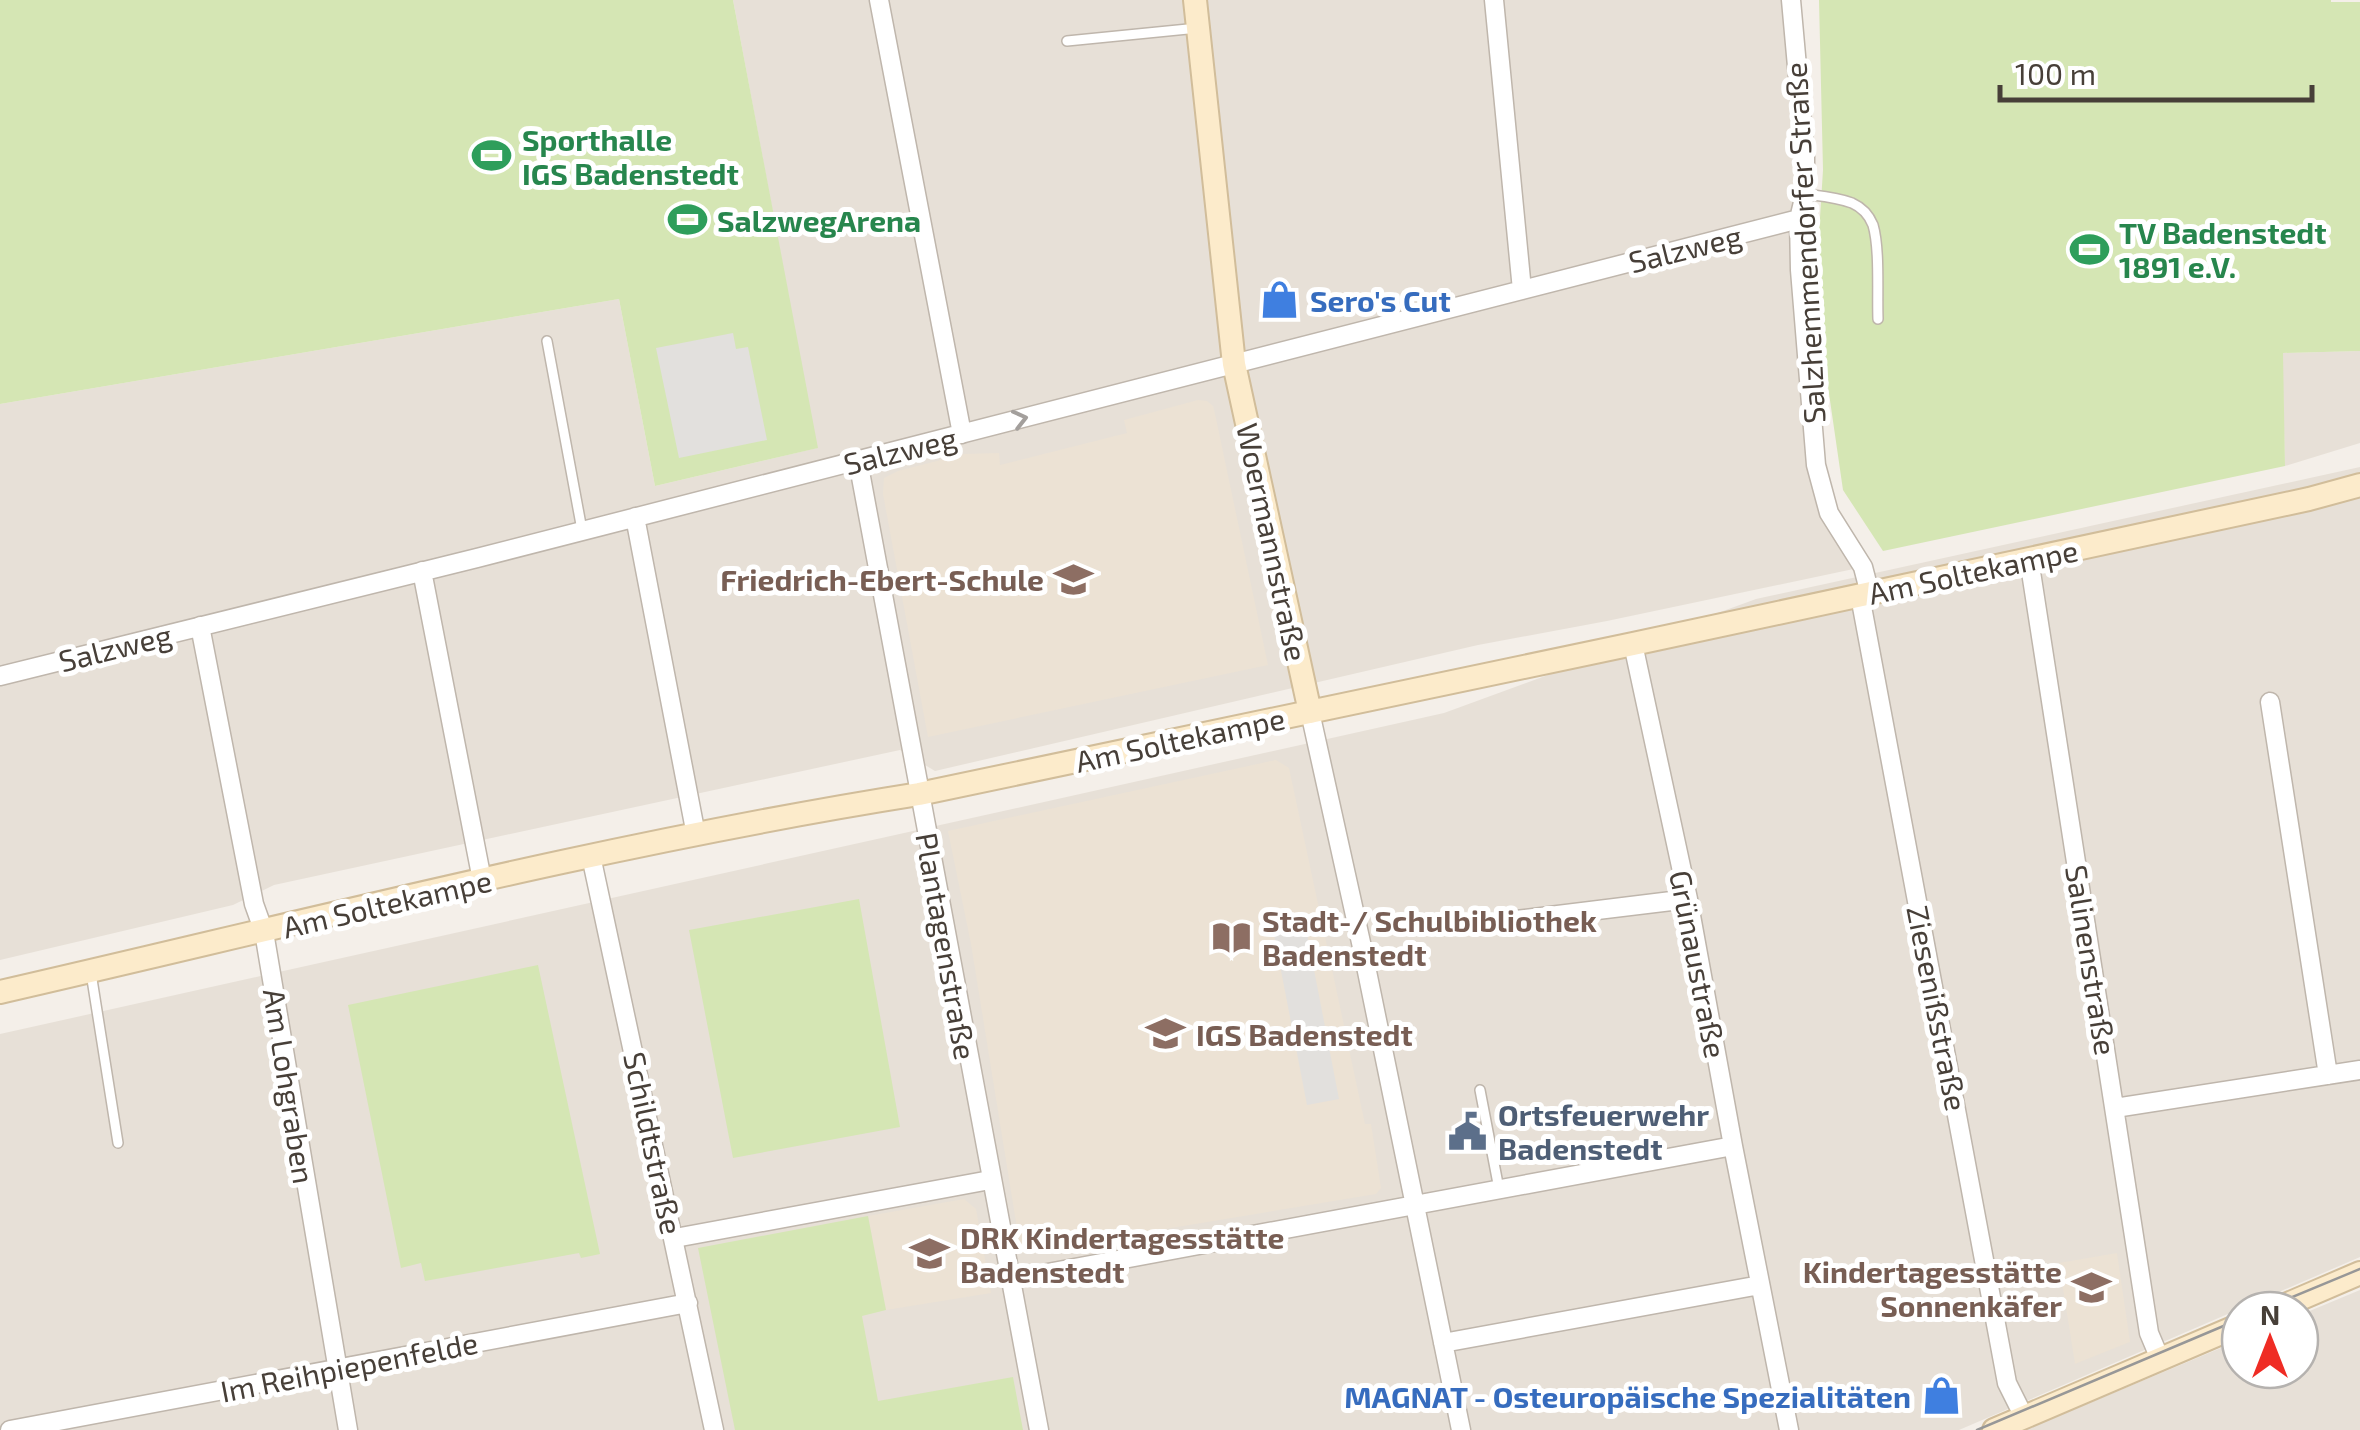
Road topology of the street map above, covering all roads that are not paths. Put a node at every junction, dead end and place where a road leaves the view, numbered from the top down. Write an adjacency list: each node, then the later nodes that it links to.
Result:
1 (879, 0): 13 (street)
2 (1195, 0): 5 (street, Woermannstraße)
3 (1494, 0): 9 (street)
4 (1791, 0): 7 (street, Salzhemmendorfer Straße)
5 (1198, 28): 6 (lane); 12 (street, Woermannstraße)
6 (1067, 41)
7 (1805, 194): 8 (street, Salzhemmendorfer Straße); 10 (lane)
8 (1799, 220): 9 (street, Salzweg); 20 (street, Salzhemmendorfer Straße)
9 (1522, 290): 12 (street, Salzweg)
10 (1878, 320)
11 (546, 342): 17 (lane)
12 (1234, 364): 13 (street, Salzweg, one-way to 12); 25 (street, Woermannstraße)
13 (962, 434): 14 (street, Salzweg)
14 (858, 461): 16 (street, Salzweg); 26 (street, Plantagenstraße)
15 (2360, 484): 18 (street, Am Soltekampe)
16 (634, 517): 17 (street, Salzweg); 27 (street)
17 (582, 530): 19 (street, Salzweg)
18 (2030, 559): 20 (street, Am Soltekampe); 38 (street, Salinenstraße)
19 (422, 571): 21 (street, Salzweg); 29 (street)
20 (1865, 595): 22 (street, Am Soltekampe); 54 (street, Ziesenißstraße)
21 (200, 626): 23 (street, Salzweg); 32 (street, Am Lohgraben)
22 (1633, 644): 25 (street, Am Soltekampe); 30 (street, Grünaustraße)
23 (0, 676)
24 (2270, 702): 36 (street)
25 (1310, 712): 26 (street, Am Soltekampe); 43 (street, Woermannstraße)
26 (919, 794): 27 (street, Am Soltekampe); 41 (street, Plantagenstraße)
27 (696, 835): 28 (street, Am Soltekampe)
28 (592, 856): 29 (street, Am Soltekampe); 44 (street, Schildtstraße)
29 (482, 880): 32 (street, Am Soltekampe)
30 (1688, 899): 31 (street); 40 (street, Grünaustraße)
31 (1516, 920)
32 (264, 932): 33 (street, Am Soltekampe); 53 (street, Am Lohgraben)
33 (91, 971): 34 (street, Am Soltekampe); 39 (lane)
34 (0, 992)
35 (2360, 1070): 36 (street)
36 (2328, 1075): 38 (street)
37 (1480, 1090): 42 (lane)
38 (2115, 1108): 52 (street, Salinenstraße)
39 (118, 1144)
40 (1733, 1146): 42 (street); 47 (street, Grünaustraße)
41 (990, 1180): 44 (street); 46 (street, Plantagenstraße)
42 (1499, 1189): 43 (street)
43 (1414, 1204): 46 (street); 51 (street, Woermannstraße)
44 (675, 1238): 49 (street, Schildtstraße)
45 (2360, 1273): 48 (street)
46 (1010, 1280): 58 (street, Plantagenstraße)
47 (1760, 1285): 51 (street); 60 (street, Grünaustraße)
48 (2320, 1290)
49 (688, 1304): 53 (street, Im Reihpiepenfelde); 57 (street, Schildtstraße)
50 (2220, 1334): 52 (street)
51 (1443, 1342): 59 (street, Woermannstraße)
52 (2160, 1359): 54 (street)
53 (336, 1368): 55 (street, Im Reihpiepenfelde); 56 (street, Am Lohgraben)
54 (2011, 1425)
55 (10, 1430)
56 (348, 1430)
57 (714, 1430)
58 (1038, 1430)
59 (1461, 1430)
60 (1790, 1430)

